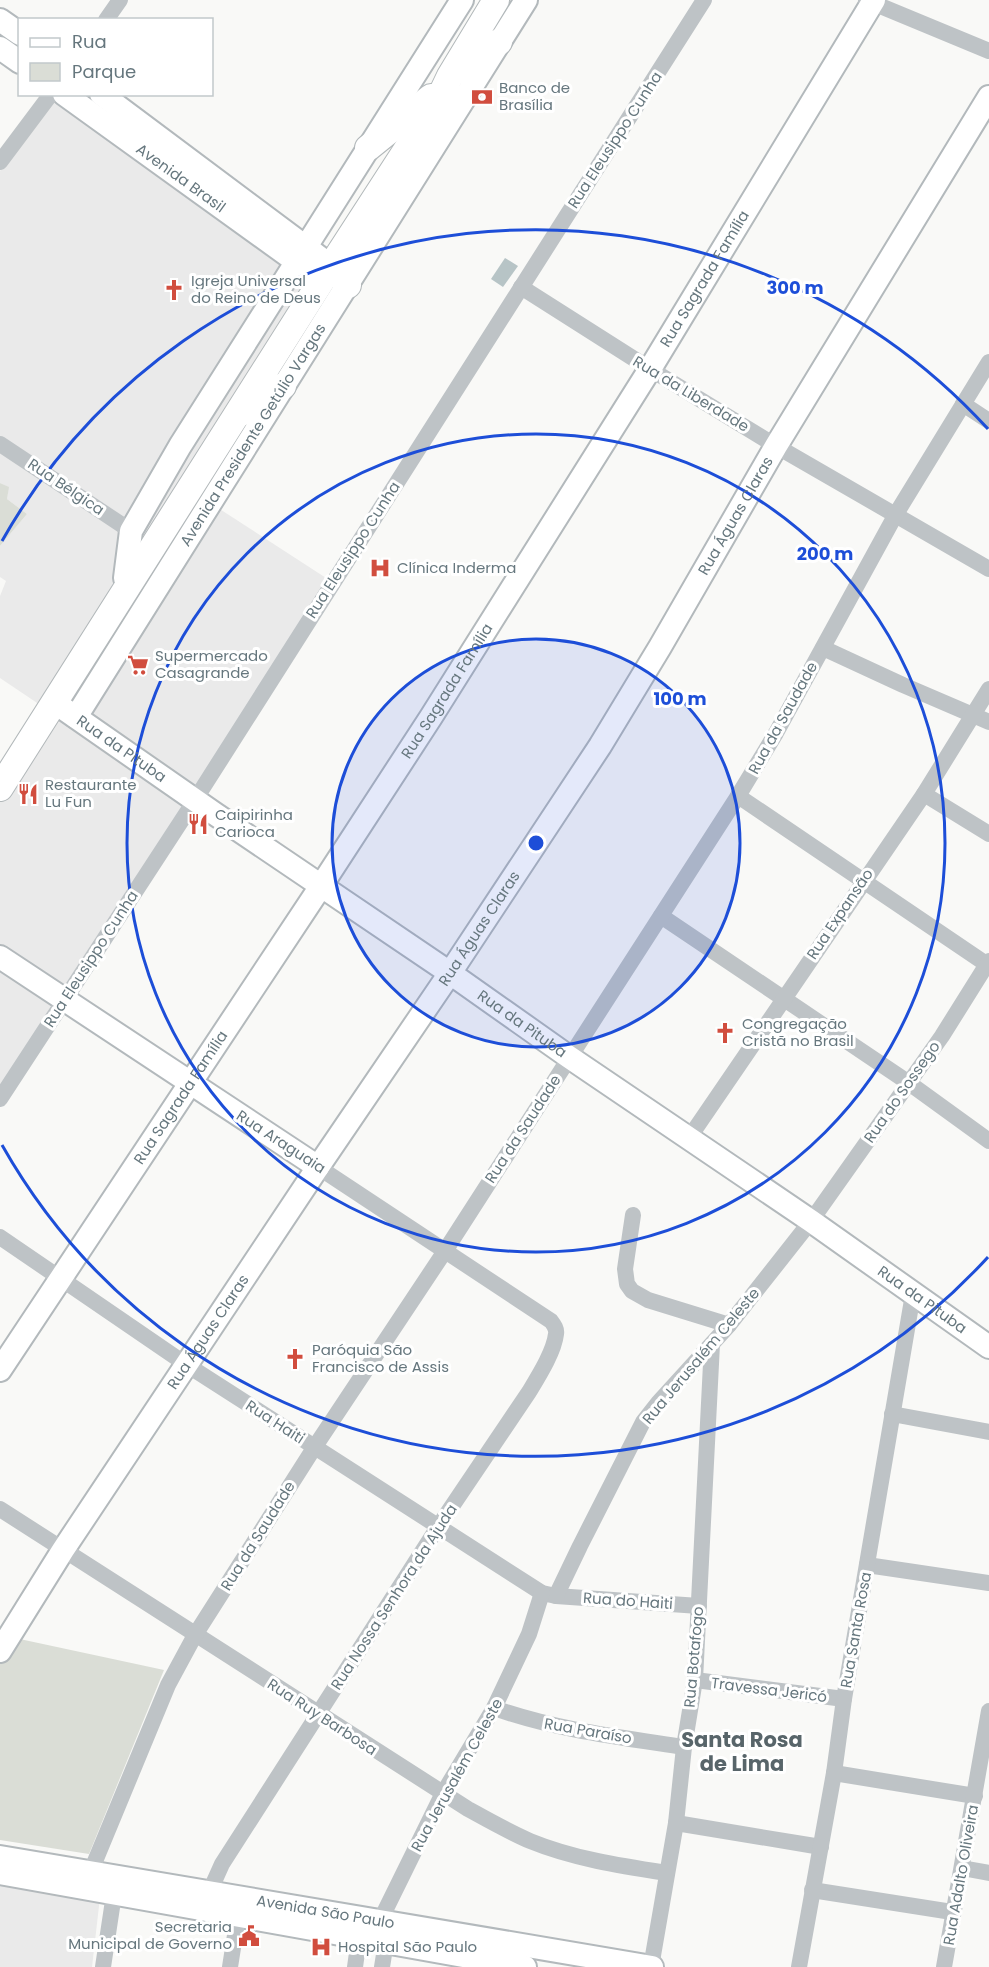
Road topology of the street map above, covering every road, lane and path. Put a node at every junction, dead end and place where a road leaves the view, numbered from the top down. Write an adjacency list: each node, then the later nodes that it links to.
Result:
1 (120, 0): 7 (street)
2 (462, 0): 20 (street, Avenida Presidente Getúlio Vargas)
3 (496, 0): 14 (main road, Avenida Presidente Getúlio Vargas)
4 (525, 0): 10 (street, Avenida Presidente Getúlio Vargas)
5 (704, 0): 25 (street, Rua Eleusippo Cunha)
6 (871, 1): 12 (street); 27 (street, Rua Sagrada Família)
7 (107, 18)
8 (0, 20): 9 (street)
9 (18, 33)
10 (499, 42): 14 (main road); 24 (street, Avenida Presidente Getúlio Vargas)
11 (0, 48): 13 (street)
12 (989, 51)
13 (18, 61)
14 (450, 76): 18 (main road, Avenida Presidente Getúlio Vargas); 23 (main road, Avenida Presidente Getúlio Vargas)
15 (50, 96): 21 (street)
16 (67, 96): 22 (street, Avenida Brasil)
17 (104, 96): 22 (street, Avenida Brasil)
18 (432, 97): 20 (main road); 23 (main road, Avenida Presidente Getúlio Vargas)
19 (989, 97): 33 (street, Rua Águas Claras)
20 (368, 148): 22 (street, Avenida Presidente Getúlio Vargas)
21 (0, 162)
22 (301, 254): 23 (street); 35 (street, Avenida Presidente Getúlio Vargas)
23 (324, 271): 24 (main road); 30 (main road, Avenida Presidente Getúlio Vargas); 37 (main road, Avenida Presidente Getúlio Vargas)
24 (348, 285): 28 (street, Avenida Presidente Getúlio Vargas)
25 (521, 287): 27 (street, Rua da Liberdade); 48 (street, Rua Eleusippo Cunha)
26 (989, 362): 29 (street, Rua da Saudade)
27 (650, 369): 33 (street, Rua da Liberdade); 51 (street, Rua Sagrada Família)
28 (283, 386): 30 (main road); 42 (street, Avenida Presidente Getúlio Vargas)
29 (963, 404): 31 (street); 34 (street, Rua da Saudade)
30 (236, 416): 40 (main road, Avenida Presidente Getúlio Vargas)
31 (989, 420)
32 (0, 444): 35 (street, Rua Bélgica)
33 (776, 446): 34 (street, Rua da Liberdade); 55 (street, Rua Águas Claras)
34 (896, 514): 36 (street, Rua da Liberdade); 38 (street, Rua da Saudade)
35 (131, 531): 37 (street, Avenida Presidente Getúlio Vargas)
36 (989, 569)
37 (125, 578): 44 (main road, Avenida Presidente Getúlio Vargas)
38 (823, 648): 41 (street); 47 (street, Rua da Saudade)
39 (989, 689): 41 (street, Rua Expansão)
40 (54, 702): 42 (street, Rua da Pituba); 45 (main road, Avenida Presidente Getúlio Vargas)
41 (974, 715): 43 (street); 46 (street, Rua Expansão)
42 (76, 717): 48 (street, Rua da Pituba)
43 (989, 722)
44 (0, 760)
45 (0, 788)
46 (924, 794): 49 (street); 50 (street, Rua Expansão)
47 (738, 796): 50 (street); 52 (street, Rua da Saudade)
48 (195, 800): 51 (street, Rua da Pituba); 57 (street, Rua Eleusippo Cunha)
49 (989, 834)
50 (863, 881): 54 (street); 56 (street, Rua Expansão)
51 (321, 886): 55 (street, Rua da Pituba); 59 (street, Rua Sagrada Família)
52 (661, 916): 56 (street); 58 (street, Rua da Saudade)
53 (0, 957): 57 (street, Rua Araguaia)
54 (988, 964): 60 (street, Rua do Sossego)
55 (450, 973): 58 (street, Rua da Pituba); 64 (street, Rua Águas Claras)
56 (783, 998): 60 (street); 62 (street, Rua Expansão)
57 (64, 1001): 59 (street, Rua Araguaia); 61 (street, Rua Eleusippo Cunha)
58 (569, 1057): 62 (street, Rua da Pituba); 68 (street, Rua da Saudade)
59 (190, 1083): 64 (street, Rua Araguaia); 69 (street, Rua Sagrada Família)
60 (909, 1083): 63 (street); 66 (street, Rua do Sossego)
61 (0, 1099)
62 (689, 1138): 66 (street, Rua da Pituba)
63 (989, 1141)
64 (318, 1167): 68 (street, Rua Araguaia); 75 (street, Rua Águas Claras)
65 (633, 1215): 71 (street)
66 (811, 1221): 70 (street, Rua da Pituba); 71 (street, Rua Jerusalém Celeste)
67 (0, 1237): 69 (street, Rua Haiti)
68 (445, 1251): 72 (street, Rua Araguaia); 79 (street, Rua da Saudade)
69 (61, 1279): 75 (street, Rua Haiti); 76 (street, Rua Sagrada Família)
70 (912, 1294): 74 (street, Rua da Pituba); 77 (street, Rua Santa Rosa)
71 (729, 1325): 73 (street, Rua Jerusalém Celeste)
72 (556, 1331): 81 (street, Rua Nossa Senhora da Ajuda)
73 (712, 1344): 85 (street, Rua Jerusalém Celeste); 86 (street, Rua Botafogo)
74 (989, 1347)
75 (187, 1365): 79 (street, Rua Haiti); 82 (street, Rua Águas Claras)
76 (0, 1370)
77 (892, 1414): 78 (street); 83 (street, Rua Santa Rosa)
78 (989, 1432)
79 (314, 1448): 81 (street, Rua Haiti); 87 (street, Rua da Saudade)
80 (0, 1509): 82 (street, Rua Ruy Barbosa)
81 (438, 1527): 85 (street, Rua Haiti); 93 (street, Rua Nossa Senhora da Ajuda)
82 (63, 1550): 87 (street, Rua Ruy Barbosa); 88 (street, Rua Águas Claras)
83 (867, 1565): 84 (street); 90 (street, Rua Santa Rosa)
84 (989, 1583)
85 (549, 1594): 86 (street, Rua do Haiti); 91 (street, Rua Jerusalém Celeste)
86 (699, 1606): 89 (street, Rua Botafogo)
87 (195, 1635): 93 (street, Rua Ruy Barbosa); 102 (street, Rua da Saudade)
88 (0, 1651)
89 (695, 1680): 90 (street, Travessa Jericó); 94 (street, Rua Botafogo)
90 (844, 1699): 95 (street, Rua Santa Rosa)
91 (494, 1708): 94 (street, Rua Paraíso); 96 (street, Rua Jerusalém Celeste)
92 (989, 1711): 97 (street, Rua Adalto Oliveira)
93 (319, 1714): 96 (street, Rua Ruy Barbosa); 107 (street, Rua Nossa Senhora da Ajuda)
94 (684, 1747): 98 (street, Rua Botafogo)
95 (834, 1773): 97 (street); 99 (street, Rua Santa Rosa)
96 (442, 1795): 104 (street, Rua Ruy Barbosa); 111 (street, Rua Jerusalém Celeste)
97 (975, 1796): 101 (street, Rua Adalto Oliveira)
98 (676, 1823): 99 (street); 104 (street, Rua Botafogo)
99 (821, 1847): 106 (street, Rua Santa Rosa)
100 (0, 1857): 102 (street, Avenida São Paulo)
101 (962, 1868): 105 (street); 109 (street, Rua Adalto Oliveira)
102 (90, 1871): 107 (street, Avenida São Paulo)
103 (0, 1873): 108 (street, Avenida São Paulo)
104 (667, 1873): 119 (street, Rua Botafogo)
105 (989, 1873)
106 (812, 1890): 109 (street); 120 (street, Rua Santa Rosa)
107 (209, 1893): 111 (street, Avenida São Paulo)
108 (114, 1894): 110 (street, Avenida São Paulo); 114 (street)
109 (952, 1912): 121 (street, Rua Adalto Oliveira)
110 (238, 1916): 112 (street, Avenida São Paulo); 115 (street)
111 (383, 1932): 112 (street, Avenida São Paulo); 113 (street, Avenida São Paulo); 117 (street, Rua Jerusalém Celeste); 119 (street, Avenida São Paulo)
112 (358, 1938): 116 (street)
113 (476, 1963): 118 (street, Avenida São Paulo)
114 (103, 1967)
115 (230, 1967)
116 (355, 1967)
117 (382, 1967)
118 (525, 1967)
119 (651, 1967)
120 (799, 1967)
121 (944, 1967)

